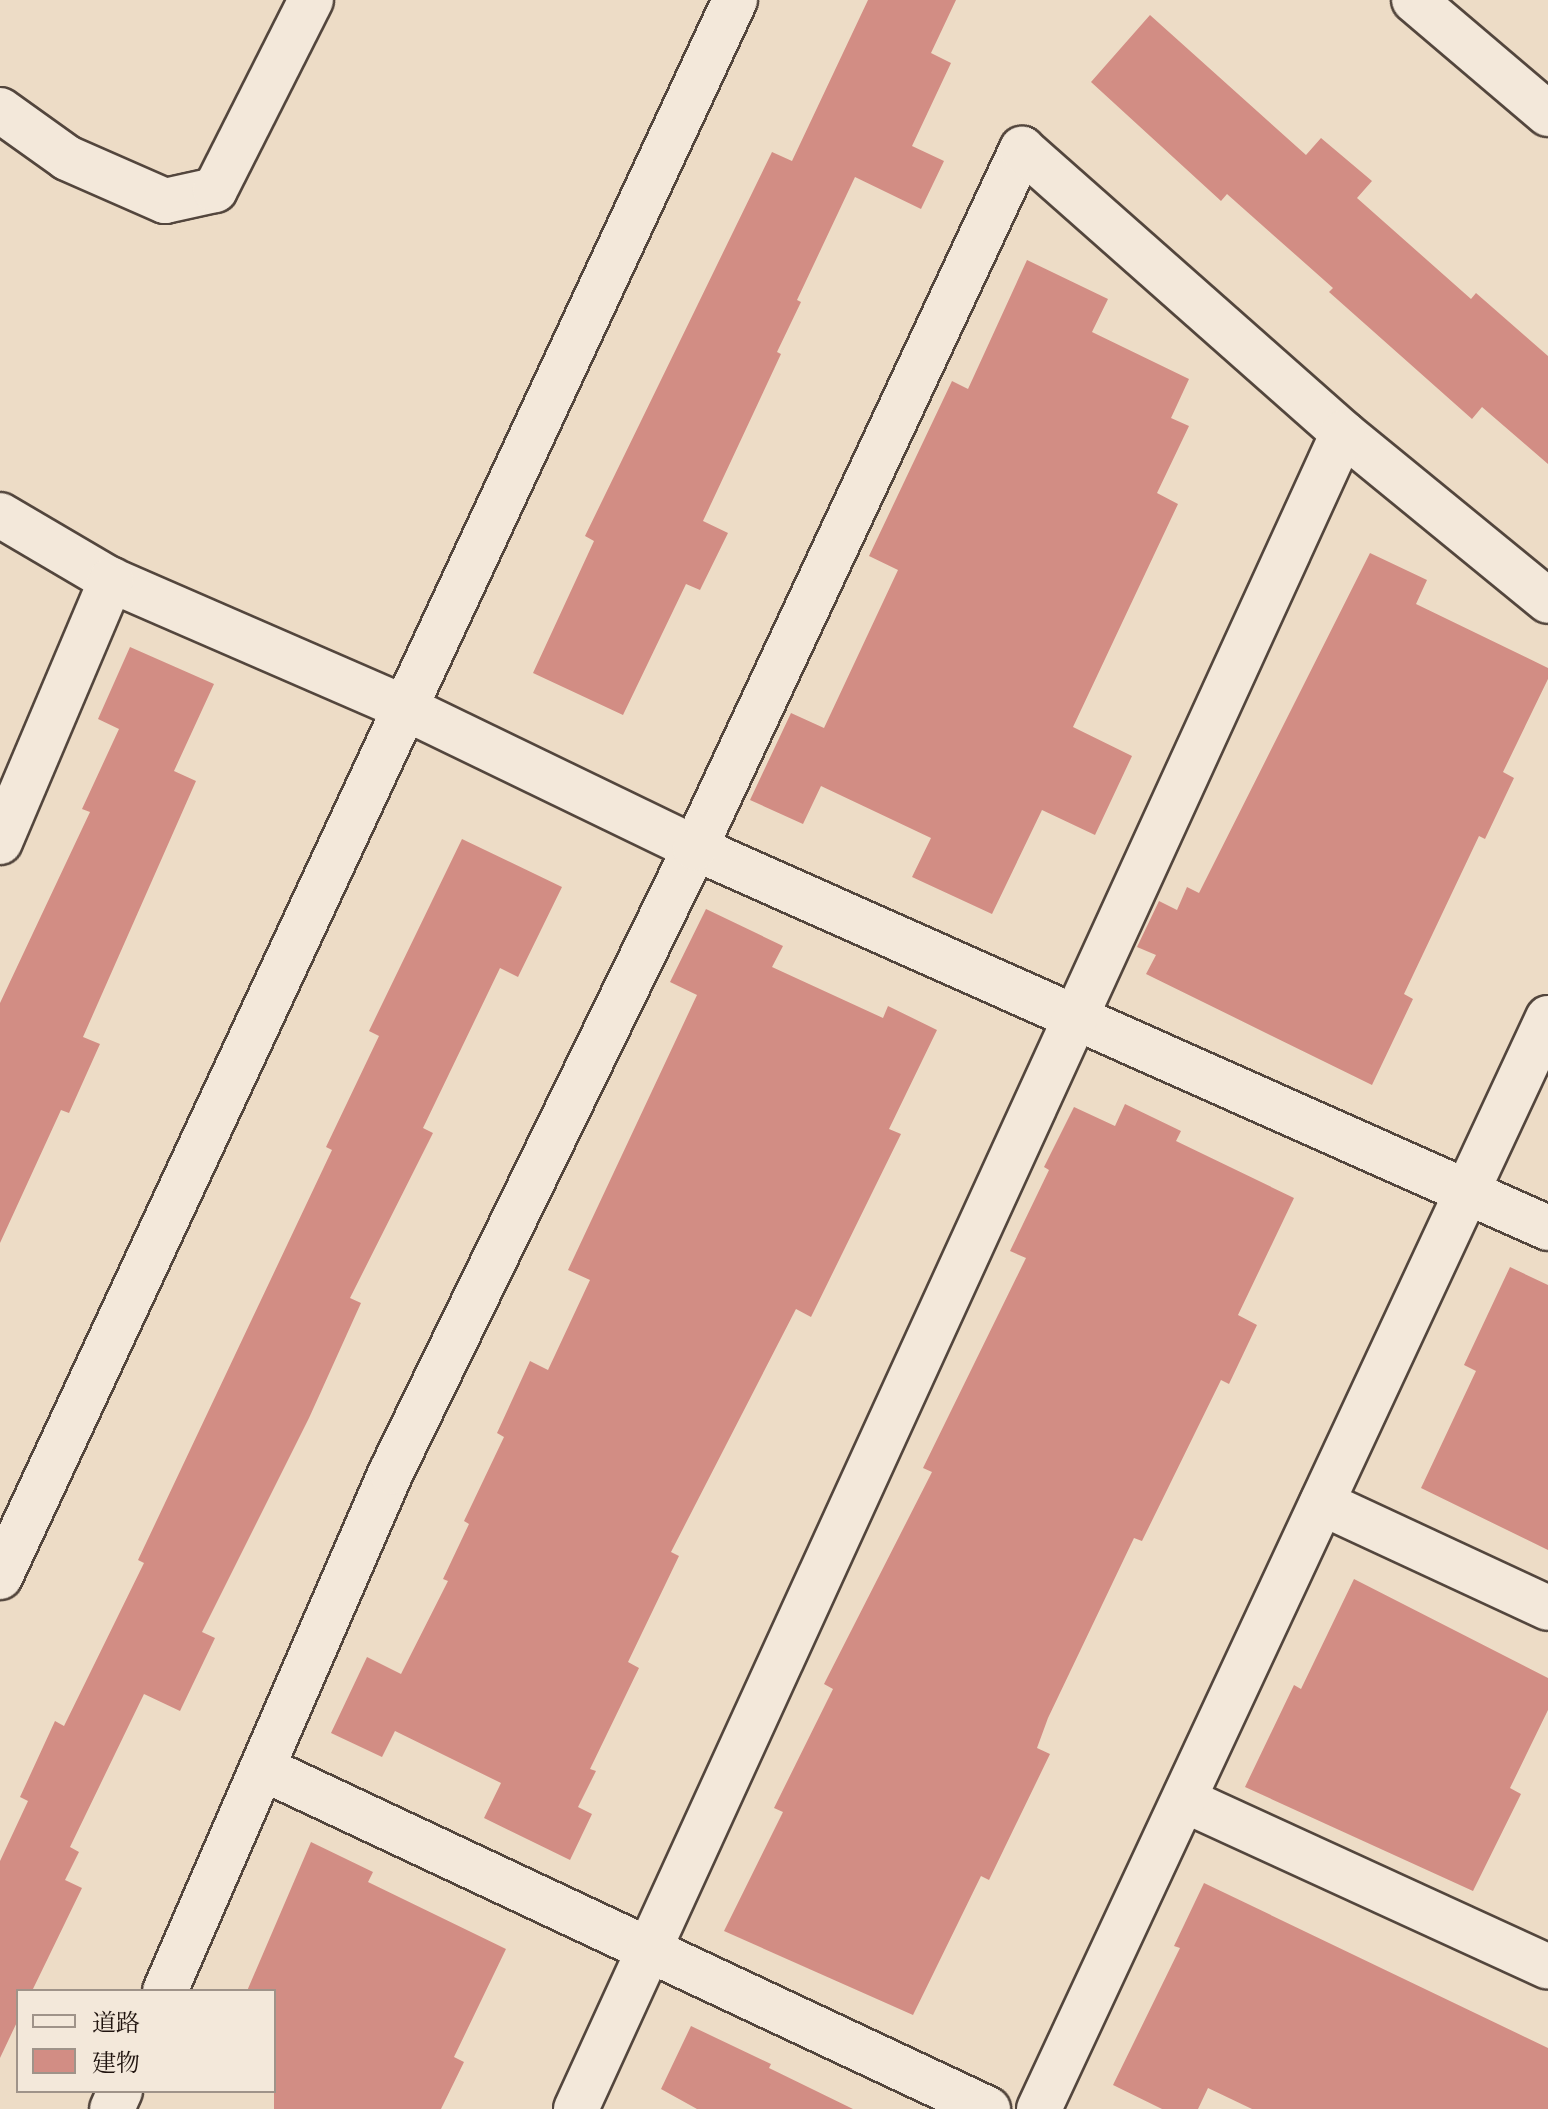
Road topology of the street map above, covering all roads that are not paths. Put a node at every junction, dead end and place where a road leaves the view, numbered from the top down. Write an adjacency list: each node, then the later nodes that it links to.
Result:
1 (311, 0): 4 (street)
2 (735, 0): 10 (street)
3 (1414, 0): 5 (street)
4 (0, 110)
5 (1548, 114)
6 (1343, 433): 9 (street); 12 (street); 13 (street)
7 (0, 515): 8 (street)
8 (111, 580): 10 (street); 11 (street)
9 (1548, 601)
10 (407, 709): 12 (street); 18 (street)
11 (0, 842)
12 (695, 848): 13 (street); 20 (street)
13 (1075, 1017): 15 (street); 22 (street)
14 (1548, 1018): 15 (street)
15 (1468, 1191): 16 (street); 17 (street)
16 (1548, 1228)
17 (1322, 1503): 19 (street); 21 (street)
18 (0, 1577)
19 (1548, 1608)
20 (264, 1769): 22 (street); 24 (street)
21 (1184, 1800): 23 (street); 27 (street)
22 (648, 1950): 25 (street); 26 (street)
23 (1548, 1967)
24 (166, 1989)
25 (576, 2109)
26 (988, 2109)
27 (1039, 2109)

